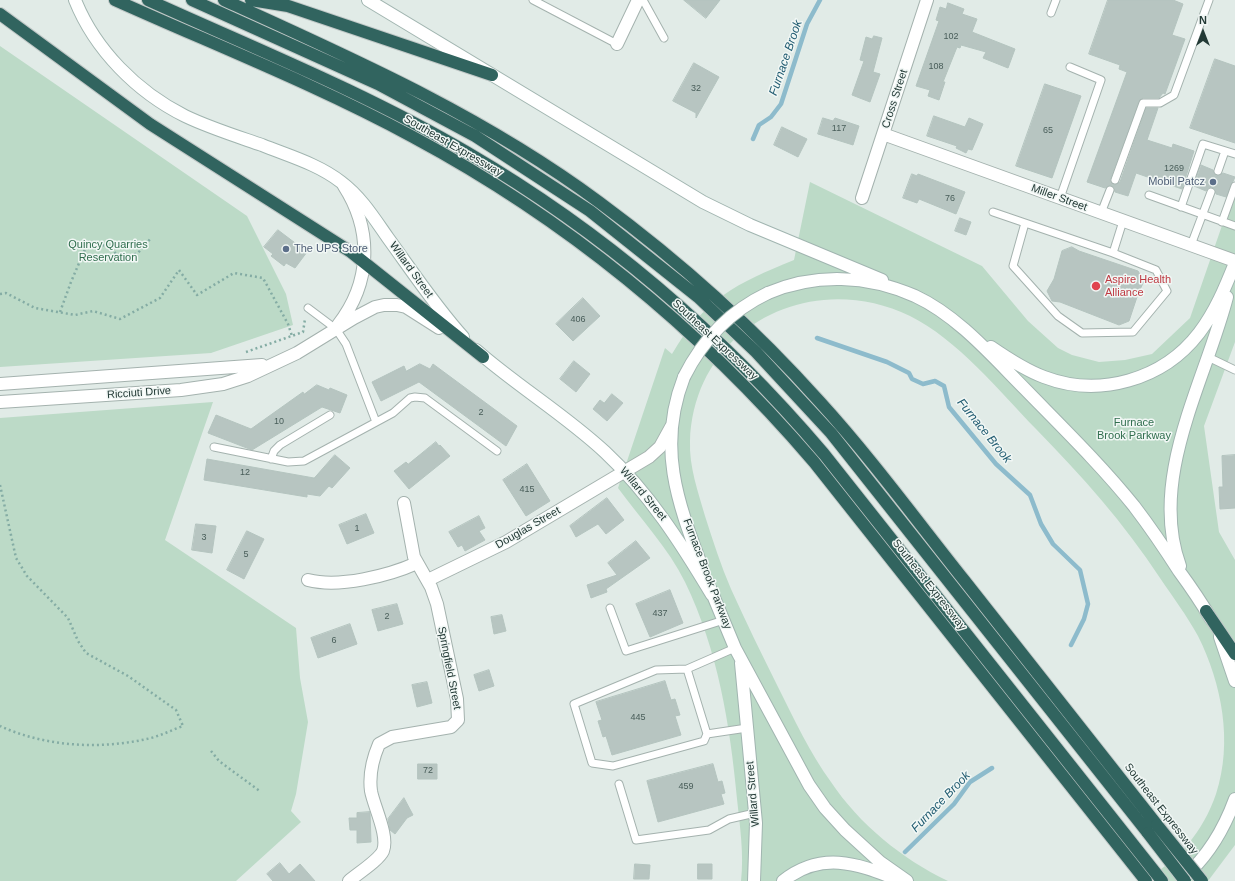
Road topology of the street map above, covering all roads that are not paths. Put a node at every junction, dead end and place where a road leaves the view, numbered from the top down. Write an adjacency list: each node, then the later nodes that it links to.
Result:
1 (75, 0): 25 (main road, Willard Street)
2 (115, 0): 85 (highway, Southeast Expressway)
3 (148, 0): 86 (highway)
4 (192, 0): 88 (highway, bridge)
5 (224, 0): 89 (highway, Southeast Expressway, bridge)
6 (251, 0): 19 (highway)
7 (368, 0): 19 (main road)
8 (533, 0): 17 (lane)
9 (638, 0): 17 (main road)
10 (643, 0): 16 (lane)
11 (927, 0): 20 (main road, Cross Street)
12 (1056, 0): 14 (lane)
13 (1209, 0): 24 (lane)
14 (1051, 13)
15 (0, 14): 42 (highway)
16 (664, 38)
17 (617, 44)
18 (1070, 67): 31 (lane)
19 (492, 75): 44 (main road)
20 (883, 134): 30 (main road, Cross Street); 31 (main road, Miller Street)
21 (1225, 151): 22 (lane); 23 (lane); 32 (lane)
22 (1235, 154)
23 (1218, 172)
24 (1114, 180)
25 (341, 182): 42 (main road, Ricciuti Drive); 48 (main road, Willard Street)
26 (1235, 186): 37 (lane)
27 (1110, 190): 34 (lane)
28 (1211, 192): 35 (lane)
29 (1149, 195): 32 (lane)
30 (862, 198)
31 (1060, 198): 34 (main road, Miller Street)
32 (1181, 207): 35 (lane)
33 (993, 212): 38 (lane)
34 (1101, 213): 36 (main road, Miller Street)
35 (1202, 215): 37 (lane); 40 (lane)
36 (1123, 221): 40 (main road, Miller Street); 41 (lane)
37 (1222, 222): 39 (lane)
38 (1025, 223): 41 (lane); 41 (lane)
39 (1235, 226)
40 (1190, 245): 43 (main road, Miller Street)
41 (1113, 253)
42 (364, 262): 46 (main road, Ricciuti Drive); 48 (highway)
43 (1235, 263): 47 (main road, Furnace Brook Parkway); 49 (main road, Furnace Brook Parkway)
44 (916, 297): 47 (main road, Furnace Brook Parkway); 56 (main road, Furnace Brook Parkway, bridge)
45 (308, 308): 46 (lane)
46 (336, 328): 48 (main road, Ricciuti Drive); 50 (main road, Ricciuti Drive); 55 (lane)
47 (967, 332): 63 (main road, Furnace Brook Parkway)
48 (483, 357): 60 (main road, Willard Street)
49 (1208, 357): 51 (lane); 63 (main road, Furnace Brook Parkway)
50 (273, 363): 52 (main road, Ricciuti Drive); 53 (main road, Ricciuti Drive)
51 (1235, 370)
52 (0, 384)
53 (0, 402)
54 (330, 415): 59 (lane)
55 (376, 422): 58 (lane); 59 (lane)
56 (671, 428): 60 (main road, Douglas Street); 66 (main road, Furnace Brook Parkway)
57 (214, 447): 59 (lane)
58 (497, 450)
59 (271, 459)
60 (625, 472): 65 (main road, Douglas Street); 66 (main road, Willard Street)
61 (404, 503): 62 (main road, Springfield Street)
62 (417, 563): 64 (main road); 65 (main road, Springfield Street)
63 (1184, 578): 68 (main road, Furnace Brook Parkway)
64 (308, 580)
65 (428, 580): 80 (main road, Springfield Street)
66 (712, 595): 69 (main road, Furnace Brook Parkway)
67 (610, 608): 69 (lane)
68 (1206, 611): 71 (highway); 74 (main road, Furnace Brook Parkway)
69 (724, 620): 70 (main road, Furnace Brook Parkway)
70 (735, 648): 72 (main road, Furnace Brook Parkway); 73 (lane)
71 (1235, 654)
72 (742, 660): 75 (main road, Willard Street); 84 (main road, Furnace Brook Parkway)
73 (687, 669): 76 (lane); 76 (lane)
74 (1235, 681)
75 (747, 728): 76 (lane); 79 (main road, Willard Street)
76 (707, 734)
77 (619, 784): 79 (lane)
78 (1235, 799): 87 (main road)
79 (755, 813): 81 (main road, Willard Street)
80 (348, 881)
81 (754, 881)
82 (783, 881): 83 (main road)
83 (901, 881)
84 (907, 881)
85 (1146, 881)
86 (1162, 881)
87 (1179, 881)
88 (1185, 881)
89 (1202, 881)

